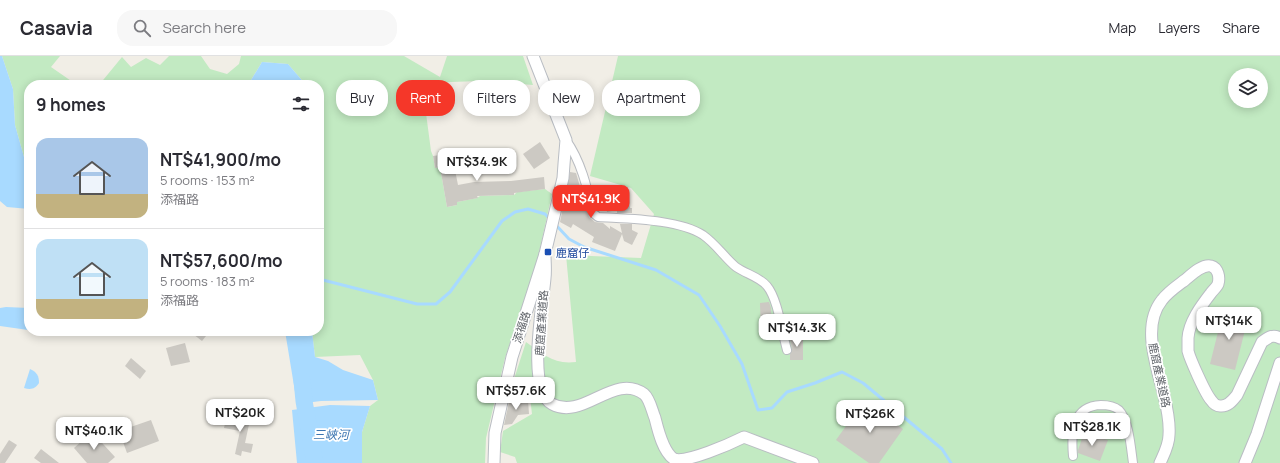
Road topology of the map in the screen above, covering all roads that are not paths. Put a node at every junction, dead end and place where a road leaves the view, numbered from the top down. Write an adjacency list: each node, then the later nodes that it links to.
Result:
1 (533, 56): 2 (street, 添福路)
2 (566, 140): 3 (street, 添福路); 5 (street)
3 (545, 254): 8 (street, 添福路); 9 (street, 鹿窟產業道路)
4 (1280, 338): 11 (street, 鹿窟產業道路)
5 (787, 350)
6 (1280, 363): 12 (street)
7 (1073, 456): 10 (street)
8 (494, 463)
9 (813, 463)
10 (1133, 463)
11 (1160, 463)
12 (1245, 463)

